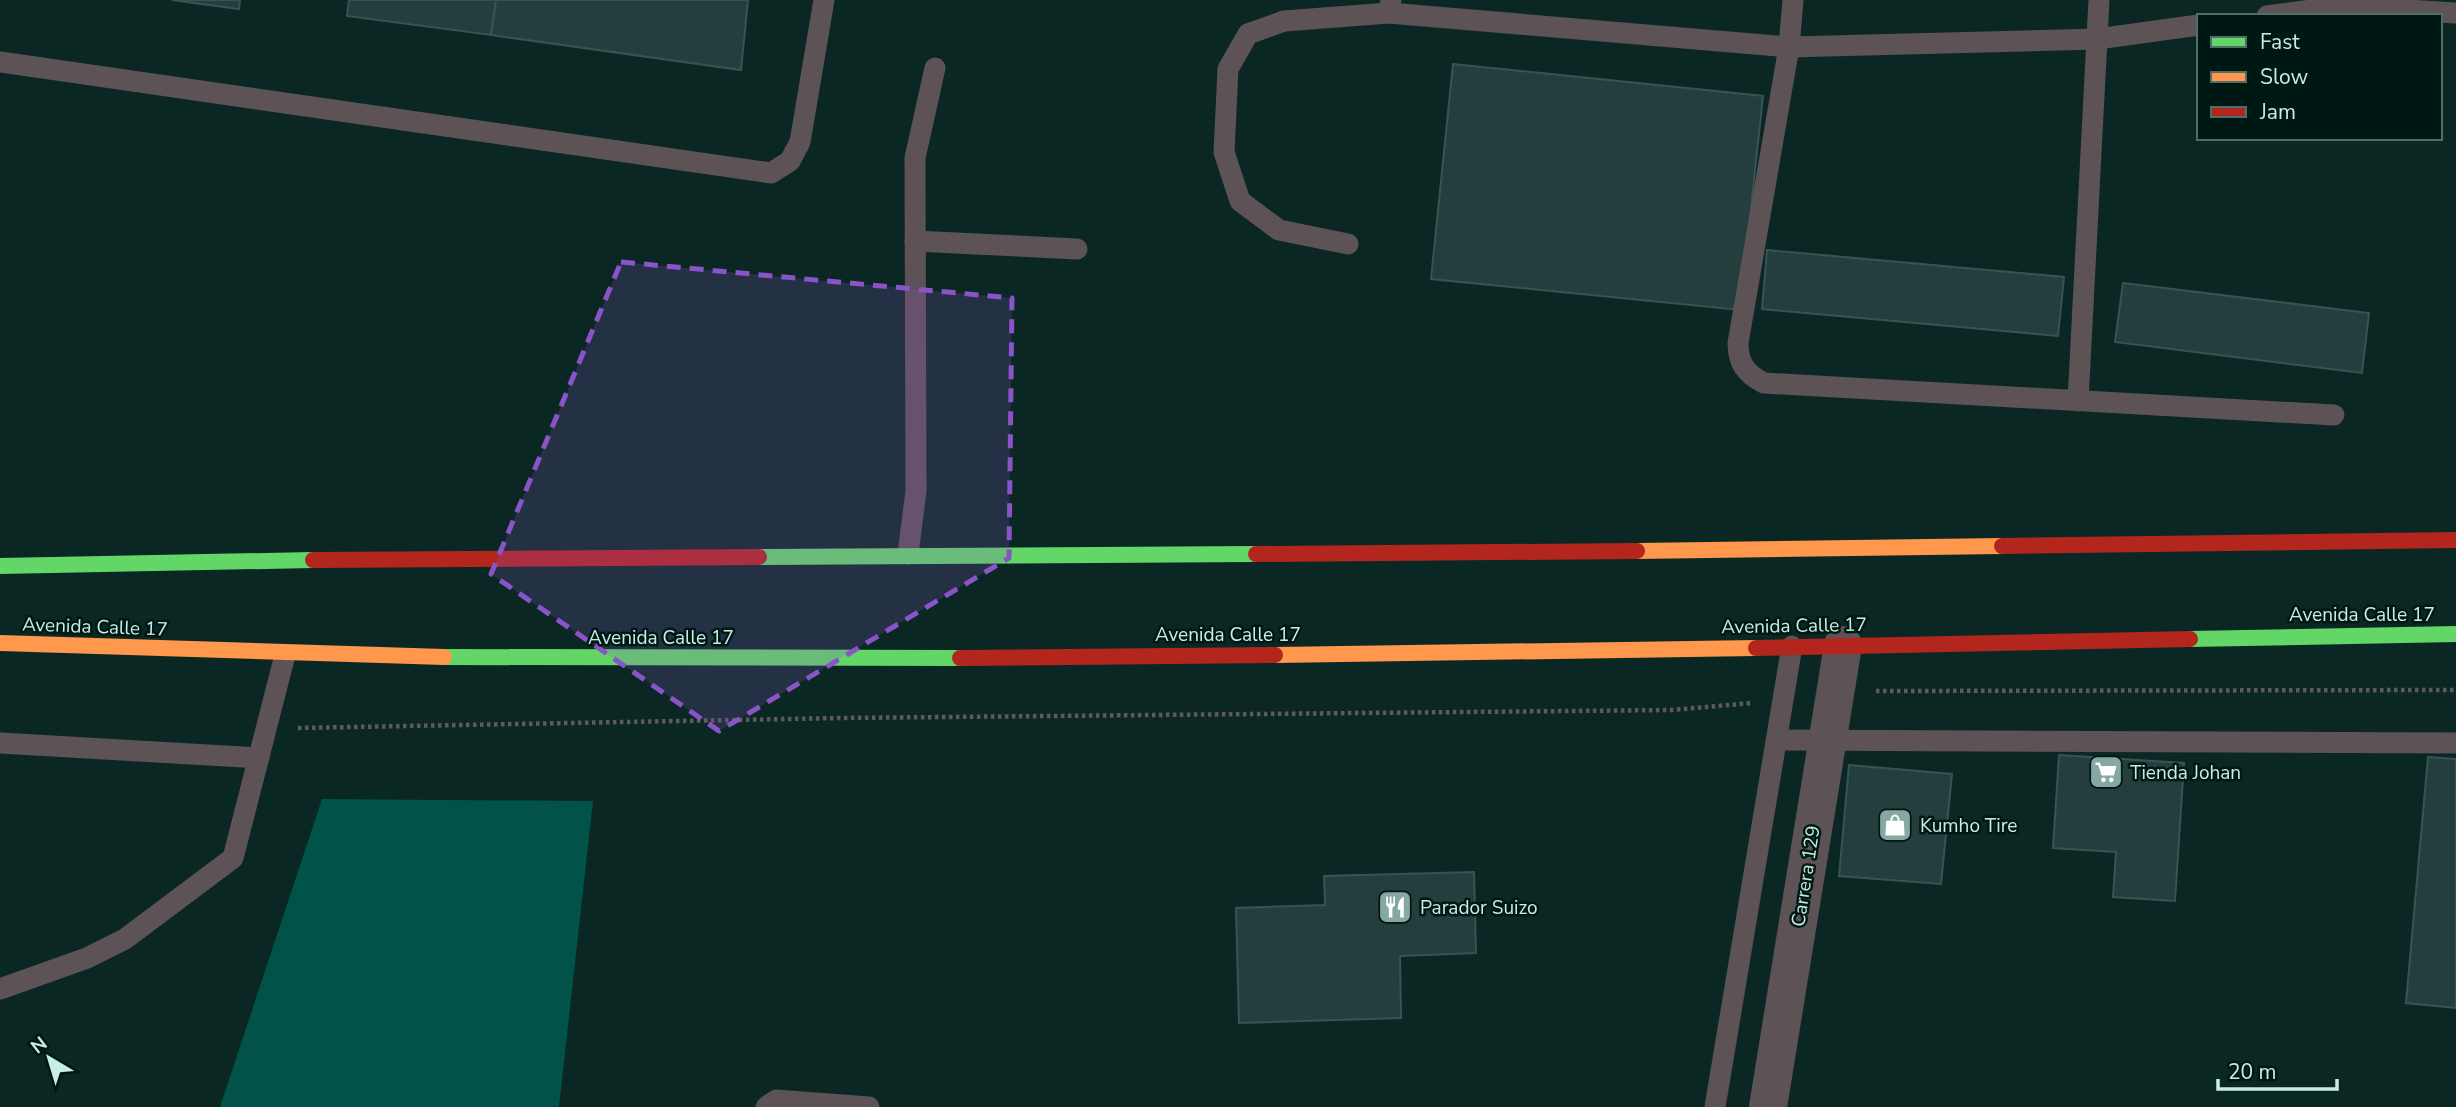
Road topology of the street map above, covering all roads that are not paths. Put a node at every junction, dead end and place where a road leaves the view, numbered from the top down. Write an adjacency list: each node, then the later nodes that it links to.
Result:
1 (824, 0): 11 (lane)
2 (1793, 0): 10 (lane)
3 (2099, 0): 9 (lane)
4 (2335, 3): 6 (lane); 7 (lane)
5 (1390, 6): 10 (lane); 14 (lane)
6 (2456, 13)
7 (2277, 14)
8 (2197, 25): 9 (lane)
9 (2097, 39): 10 (lane); 16 (lane)
10 (1788, 47): 16 (lane)
11 (0, 62)
12 (935, 68): 13 (lane)
13 (915, 242): 15 (lane); 19 (lane)
14 (1348, 244)
15 (1077, 249)
16 (2078, 401): 17 (lane)
17 (2334, 415)
18 (2456, 540): 19 (main road)
19 (908, 554): 20 (main road)
20 (0, 566)
21 (2456, 634): 23 (main road, Avenida Calle 17)
22 (0, 643): 25 (main road, Avenida Calle 17)
23 (1843, 645): 24 (main road, Avenida Calle 17); 27 (street, Carrera 129)
24 (1792, 646): 25 (main road, Avenida Calle 17); 26 (lane)
25 (285, 654): 30 (lane)
26 (1777, 740): 27 (lane); 34 (lane)
27 (1826, 740): 29 (lane); 35 (street, Carrera 129)
28 (0, 743): 30 (lane)
29 (2456, 743)
30 (259, 758): 31 (lane)
31 (0, 989)
32 (766, 1107): 33 (lane)
33 (869, 1107)
34 (1715, 1107)
35 (1768, 1107)

